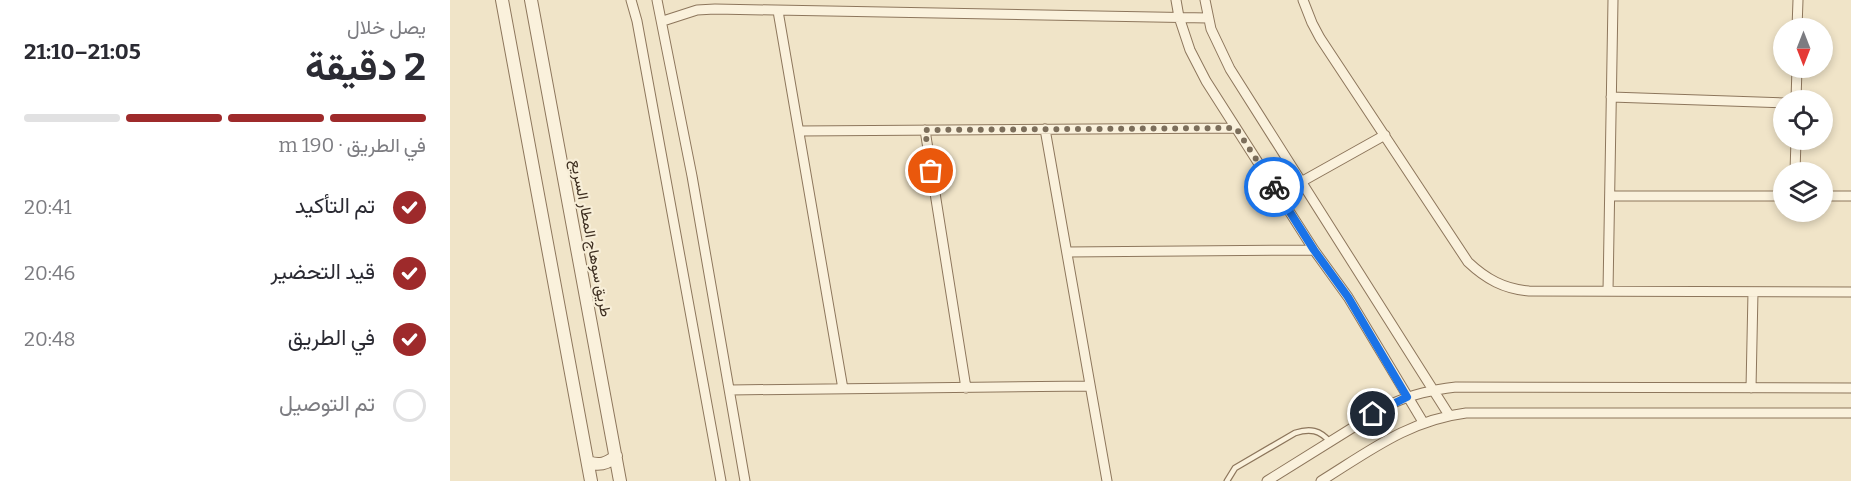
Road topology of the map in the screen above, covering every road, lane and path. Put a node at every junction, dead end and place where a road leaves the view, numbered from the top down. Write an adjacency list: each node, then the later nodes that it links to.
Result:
1 (502, 0): 45 (street)
2 (531, 0): 44 (street, طريق سوهاج المطار السريع)
3 (631, 0): 48 (street)
4 (657, 0): 14 (street)
5 (1176, 0): 11 (street)
6 (1205, 0): 12 (street)
7 (1303, 0): 21 (street)
8 (1612, 0): 15 (street)
9 (1798, 0): 13 (street)
10 (778, 10): 11 (street); 14 (street); 20 (street)
11 (1179, 17): 12 (street); 17 (street)
12 (1208, 18): 22 (street)
13 (1797, 18)
14 (663, 21): 37 (street)
15 (1611, 97): 16 (street); 23 (street)
16 (1773, 103)
17 (1236, 128): 18 (street); 27 (street)
18 (1046, 129): 19 (street); 28 (street)
19 (925, 130): 20 (street); 33 (street)
20 (799, 131): 36 (street)
21 (1385, 135): 22 (street); 29 (street)
22 (1301, 182): 38 (street)
23 (1610, 196): 24 (street); 29 (street)
24 (1773, 196)
25 (1833, 196): 26 (street)
26 (1851, 196)
27 (1314, 250): 28 (street); 39 (street)
28 (1067, 252): 32 (street)
29 (1608, 291): 30 (street)
30 (1753, 292): 31 (street); 34 (street)
31 (1851, 292)
32 (1090, 386): 33 (street); 50 (street)
33 (966, 388): 36 (street)
34 (1751, 388): 35 (street); 38 (street)
35 (1851, 388)
36 (843, 389): 37 (street)
37 (730, 390): 49 (street)
38 (1432, 390): 39 (street); 41 (street)
39 (1407, 397): 42 (street); 43 (street)
40 (1851, 413): 41 (street)
41 (1449, 415): 42 (street)
42 (1423, 422): 53 (street)
43 (1330, 442): 51 (lane); 52 (street)
44 (616, 456): 45 (street); 47 (street, طريق سوهاج المطار السريع)
45 (588, 462): 46 (street)
46 (591, 481)
47 (620, 481)
48 (721, 481)
49 (745, 481)
50 (1107, 481)
51 (1227, 481)
52 (1267, 481)
53 (1321, 481)

